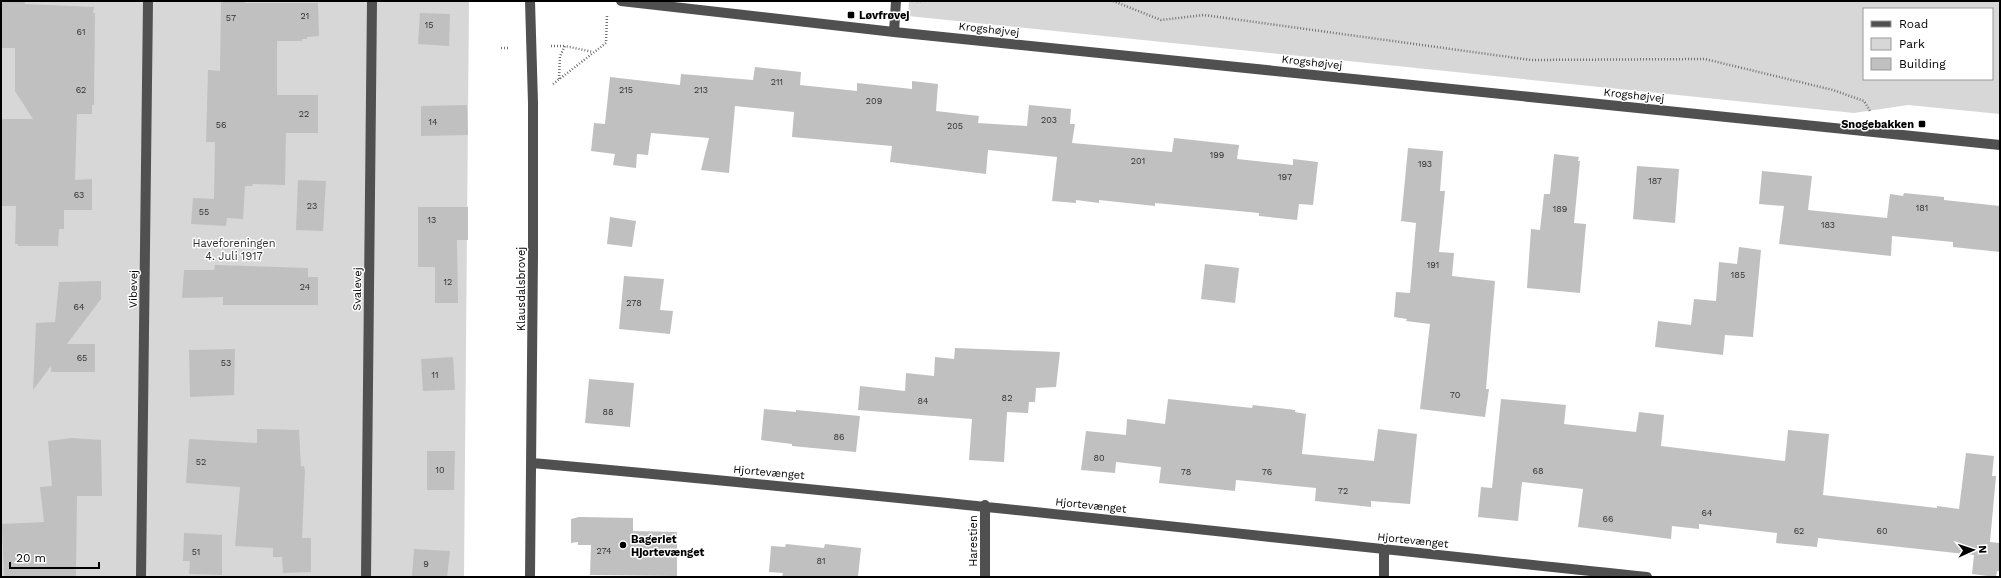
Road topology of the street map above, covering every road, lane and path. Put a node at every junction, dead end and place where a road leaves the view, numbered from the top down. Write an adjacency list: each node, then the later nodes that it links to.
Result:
1 (148, 1): 17 (street, Vibevej)
2 (372, 1): 18 (street, Svalevej)
3 (530, 1): 11 (street, Klausdalsbrovej)
4 (621, 1): 8 (street, Krogshøjvej)
5 (896, 1): 8 (street)
6 (1113, 1): 12 (path)
7 (607, 8): 9 (path)
8 (894, 32): 12 (street, Krogshøjvej)
9 (594, 53): 10 (path); 10 (path)
10 (559, 79): 11 (path)
11 (533, 103): 14 (street, Klausdalsbrovej)
12 (1870, 131): 13 (street, Krogshøjvej)
13 (2000, 145)
14 (532, 463): 15 (street, Hjortevænget); 19 (street, Klausdalsbrovej)
15 (985, 506): 16 (street, Hjortevænget); 20 (street, Harestien)
16 (1384, 549): 21 (street); 22 (street, Hjortevænget)
17 (141, 577)
18 (366, 577)
19 (530, 577)
20 (985, 577)
21 (1384, 577)
22 (1647, 577)

